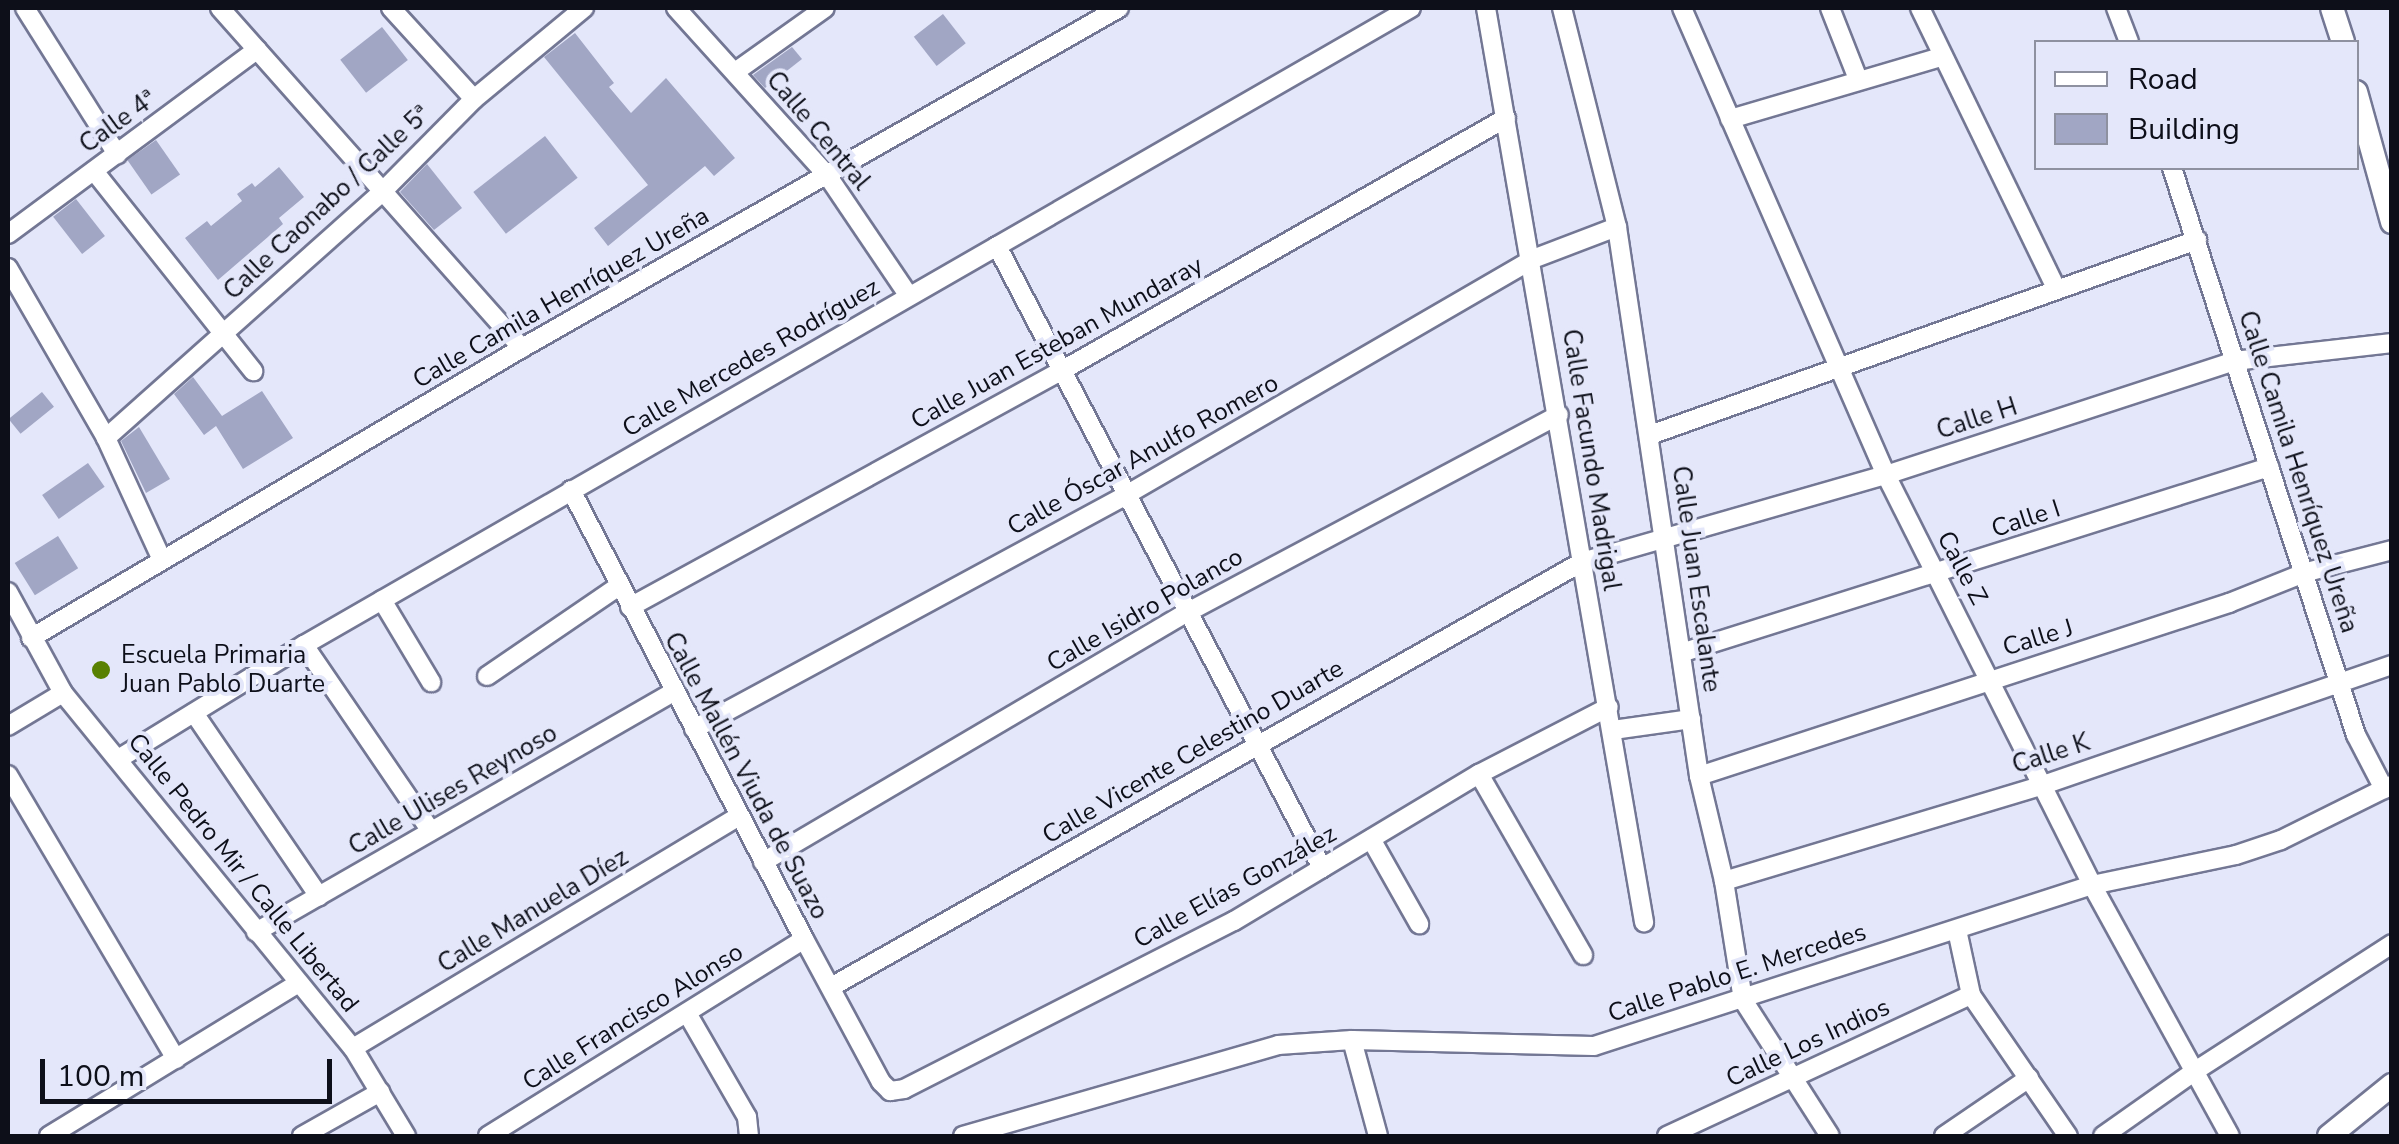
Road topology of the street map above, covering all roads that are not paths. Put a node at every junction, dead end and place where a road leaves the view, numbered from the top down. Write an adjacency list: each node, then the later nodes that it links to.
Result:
1 (25, 8): 26 (street)
2 (220, 8): 18 (street)
3 (392, 8): 22 (street)
4 (584, 8): 22 (street, Calle Caonabo / Calle 5ª)
5 (676, 8): 20 (street, Calle Central)
6 (825, 8): 20 (street)
7 (1119, 8): 29 (street, Calle Camila Henríquez Ureña)
8 (1411, 8): 35 (street, Calle Mercedes Rodríguez)
9 (1486, 8): 24 (street, Calle Facundo Madrigal)
10 (1562, 8): 32 (street, Calle Juan Escalante)
11 (1682, 8): 25 (street, Calle Z)
12 (1830, 8): 21 (street)
13 (1920, 8): 19 (street)
14 (2116, 8): 16 (street)
15 (2332, 8): 17 (street)
16 (2127, 40)
17 (2342, 40)
18 (257, 50): 26 (street, Calle 4ª); 30 (street)
19 (1941, 57): 21 (street); 38 (street)
20 (736, 72): 29 (street, Calle Central)
21 (1858, 79): 25 (street)
22 (474, 100): 30 (street, Calle Caonabo / Calle 5ª)
23 (2359, 103): 31 (street)
24 (1506, 118): 36 (street, Calle Facundo Madrigal); 46 (street, Calle Juan Esteban Mundaray)
25 (1730, 119): 44 (street, Calle Z)
26 (118, 154): 28 (street, Calle 4ª)
27 (2173, 170): 34 (street, Calle Camila Henríquez Ureña)
28 (94, 171): 33 (street, Calle 4ª); 40 (street)
29 (827, 175): 39 (street, Calle Central); 42 (street, Calle Camila Henríquez Ureña)
30 (383, 191): 40 (street, Calle Caonabo / Calle 5ª); 42 (street)
31 (2392, 222)
32 (1617, 227): 36 (street, Calle Óscar Anulfo Romero); 48 (street, Calle Juan Escalante)
33 (8, 234)
34 (2198, 240): 38 (street); 43 (street, Calle Camila Henríquez Ureña)
35 (997, 246): 39 (street, Calle Mercedes Rodríguez); 46 (street)
36 (1533, 259): 47 (street, Calle Facundo Madrigal); 53 (street, Calle Óscar Anulfo Romero)
37 (8, 268): 49 (street)
38 (2056, 288): 44 (street)
39 (910, 296): 52 (street, Calle Mercedes Rodríguez)
40 (221, 333): 45 (street); 49 (street, Calle Caonabo / Calle 5ª)
41 (2392, 344): 43 (street, Calle H)
42 (522, 348): 56 (street, Calle Camila Henríquez Ureña)
43 (2234, 361): 50 (street, Calle Camila Henríquez Ureña); 51 (street, Calle H)
44 (1839, 368): 48 (street); 51 (street, Calle Z)
45 (253, 371)
46 (1060, 371): 53 (street); 63 (street, Calle Juan Esteban Mundaray)
47 (1559, 415): 57 (street, Calle Facundo Madrigal); 64 (street, Calle Isidro Polanco)
48 (1650, 435): 54 (street, Calle Juan Escalante)
49 (106, 438): 56 (street)
50 (2269, 467): 58 (street, Calle Camila Henríquez Ureña); 59 (street, Calle I)
51 (1886, 475): 54 (street, Calle H); 59 (street, Calle Z)
52 (571, 490): 60 (street, Calle Mallén Viuda de Suazo); 62 (street, Calle Mercedes Rodríguez)
53 (1126, 495): 64 (street); 79 (street, Calle Óscar Anulfo Romero)
54 (1667, 541): 57 (street, Calle H); 67 (street, Calle Juan Escalante)
55 (2392, 550): 58 (street, Calle J)
56 (162, 560): 65 (street, Calle Camila Henríquez Ureña)
57 (1582, 562): 75 (street, Calle Facundo Madrigal); 81 (street, Calle Vicente Celestino Duarte)
58 (2306, 572): 70 (street, Calle J); 71 (street, Calle Camila Henríquez Ureña)
59 (1937, 574): 67 (street, Calle I); 70 (street, Calle Z)
60 (619, 586): 63 (street, Calle Mallén Viuda de Suazo); 69 (street)
61 (8, 592): 65 (street, Calle Pedro Mir / Calle Libertad)
62 (382, 600): 66 (street, Calle Mercedes Rodríguez); 72 (street)
63 (630, 607): 73 (street, Calle Mallén Viuda de Suazo)
64 (1188, 612): 81 (street); 91 (street, Calle Isidro Polanco)
65 (31, 638): 74 (street, Calle Pedro Mir / Calle Libertad)
66 (304, 645): 76 (street, Calle Mercedes Rodríguez); 89 (street)
67 (1684, 652): 77 (street, Calle Juan Escalante)
68 (2392, 665): 71 (street, Calle K)
69 (487, 676)
70 (1992, 678): 85 (street, Calle J); 86 (street, Calle Z)
71 (2341, 681): 86 (street, Calle K); 87 (street, Calle Camila Henríquez Ureña)
72 (432, 682)
73 (674, 692): 79 (street, Calle Mallén Viuda de Suazo); 89 (street, Calle Ulises Reynoso)
74 (63, 693): 78 (street); 82 (street, Calle Pedro Mir / Calle Libertad)
75 (1610, 707): 80 (street, Calle Facundo Madrigal); 83 (street, Calle Elías González)
76 (194, 712): 82 (street, Calle Mercedes Rodríguez); 95 (street)
77 (1691, 719): 80 (street); 85 (street, Calle Juan Escalante)
78 (8, 726)
79 (694, 730): 88 (street, Calle Mallén Viuda de Suazo)
80 (1613, 730): 96 (street, Calle Facundo Madrigal)
81 (1258, 743): 92 (street); 104 (street, Calle Vicente Celestino Duarte)
82 (120, 758): 99 (street, Calle Pedro Mir / Calle Libertad)
83 (1480, 774): 90 (street, Calle Elías González); 102 (street)
84 (8, 775): 110 (street)
85 (1700, 776): 93 (street, Calle Juan Escalante)
86 (2043, 785): 93 (street, Calle K); 94 (street, Calle Z)
87 (2388, 787): 94 (street, Calle Pablo E. Mercedes)
88 (739, 816): 91 (street, Calle Mallén Viuda de Suazo); 109 (street, Calle Manuela Díez)
89 (431, 832): 95 (street, Calle Ulises Reynoso)
90 (1370, 839): 92 (street, Calle Elías González); 97 (street)
91 (763, 862): 100 (street, Calle Mallén Viuda de Suazo)
92 (1322, 868): 114 (street, Calle Elías González)
93 (1724, 881): 106 (street, Calle Juan Escalante)
94 (2092, 885): 98 (street, Calle Pablo E. Mercedes); 111 (street, Calle Z)
95 (319, 896): 99 (street, Calle Ulises Reynoso)
96 (1644, 922)
97 (1418, 924)
98 (1957, 930): 105 (street); 106 (street, Calle Pablo E. Mercedes)
99 (256, 932): 103 (street, Calle Pedro Mir / Calle Libertad)
100 (804, 939): 104 (street, Calle Mallén Viuda de Suazo); 107 (street, Calle Francisco Alonso)
101 (2392, 944): 111 (street)
102 (1583, 956)
103 (299, 983): 109 (street, Calle Pedro Mir / Calle Libertad); 110 (street)
104 (831, 987): 114 (street, Calle Mallén Viuda de Suazo)
105 (1971, 995): 112 (street, Calle Los Indios); 113 (street)
106 (1743, 1000): 108 (street, Calle Pablo E. Mercedes); 112 (street, Calle Juan Escalante)
107 (687, 1013): 120 (street, Calle Francisco Alonso); 121 (street)
108 (1352, 1040): 122 (street, Calle Pablo E. Mercedes); 123 (street)
109 (353, 1048): 116 (street, Calle Pedro Mir / Calle Libertad)
110 (176, 1059): 117 (street)
111 (2196, 1070): 128 (street); 129 (street, Calle Z)
112 (1793, 1077): 124 (street, Calle Los Indios); 125 (street, Calle Juan Escalante)
113 (2029, 1078): 126 (street); 127 (street)
114 (881, 1082)
115 (2391, 1085): 130 (street)
116 (380, 1092): 118 (street); 119 (street, Calle Pedro Mir / Calle Libertad)
117 (49, 1136)
118 (302, 1136)
119 (406, 1136)
120 (488, 1136)
121 (749, 1136)
122 (963, 1136)
123 (1378, 1136)
124 (1667, 1136)
125 (1830, 1136)
126 (1944, 1136)
127 (2068, 1136)
128 (2103, 1136)
129 (2230, 1136)
130 (2329, 1136)

